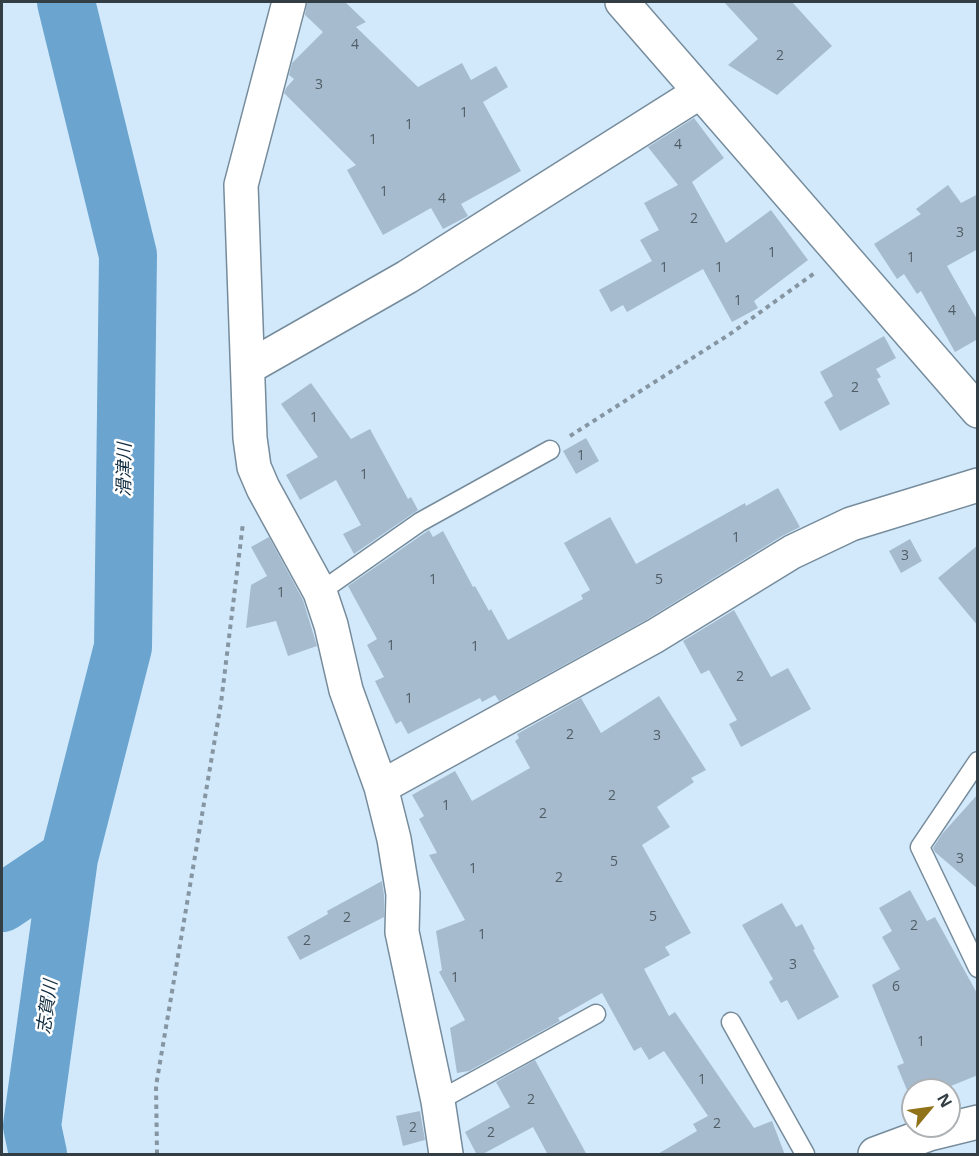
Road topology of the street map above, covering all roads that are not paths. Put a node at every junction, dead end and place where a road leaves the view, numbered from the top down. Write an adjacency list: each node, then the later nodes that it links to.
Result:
1 (289, 2): 4 (street)
2 (622, 2): 3 (street)
3 (700, 92): 4 (street); 5 (street)
4 (249, 367): 8 (street)
5 (978, 411)
6 (550, 450): 8 (lane)
7 (978, 484): 10 (street)
8 (320, 592): 10 (street)
9 (978, 761): 11 (lane)
10 (381, 787): 14 (street)
11 (978, 968)
12 (596, 1014): 14 (lane)
13 (731, 1022): 17 (lane)
14 (438, 1101): 16 (street)
15 (978, 1122): 18 (street)
16 (446, 1155)
17 (805, 1155)
18 (875, 1155)

